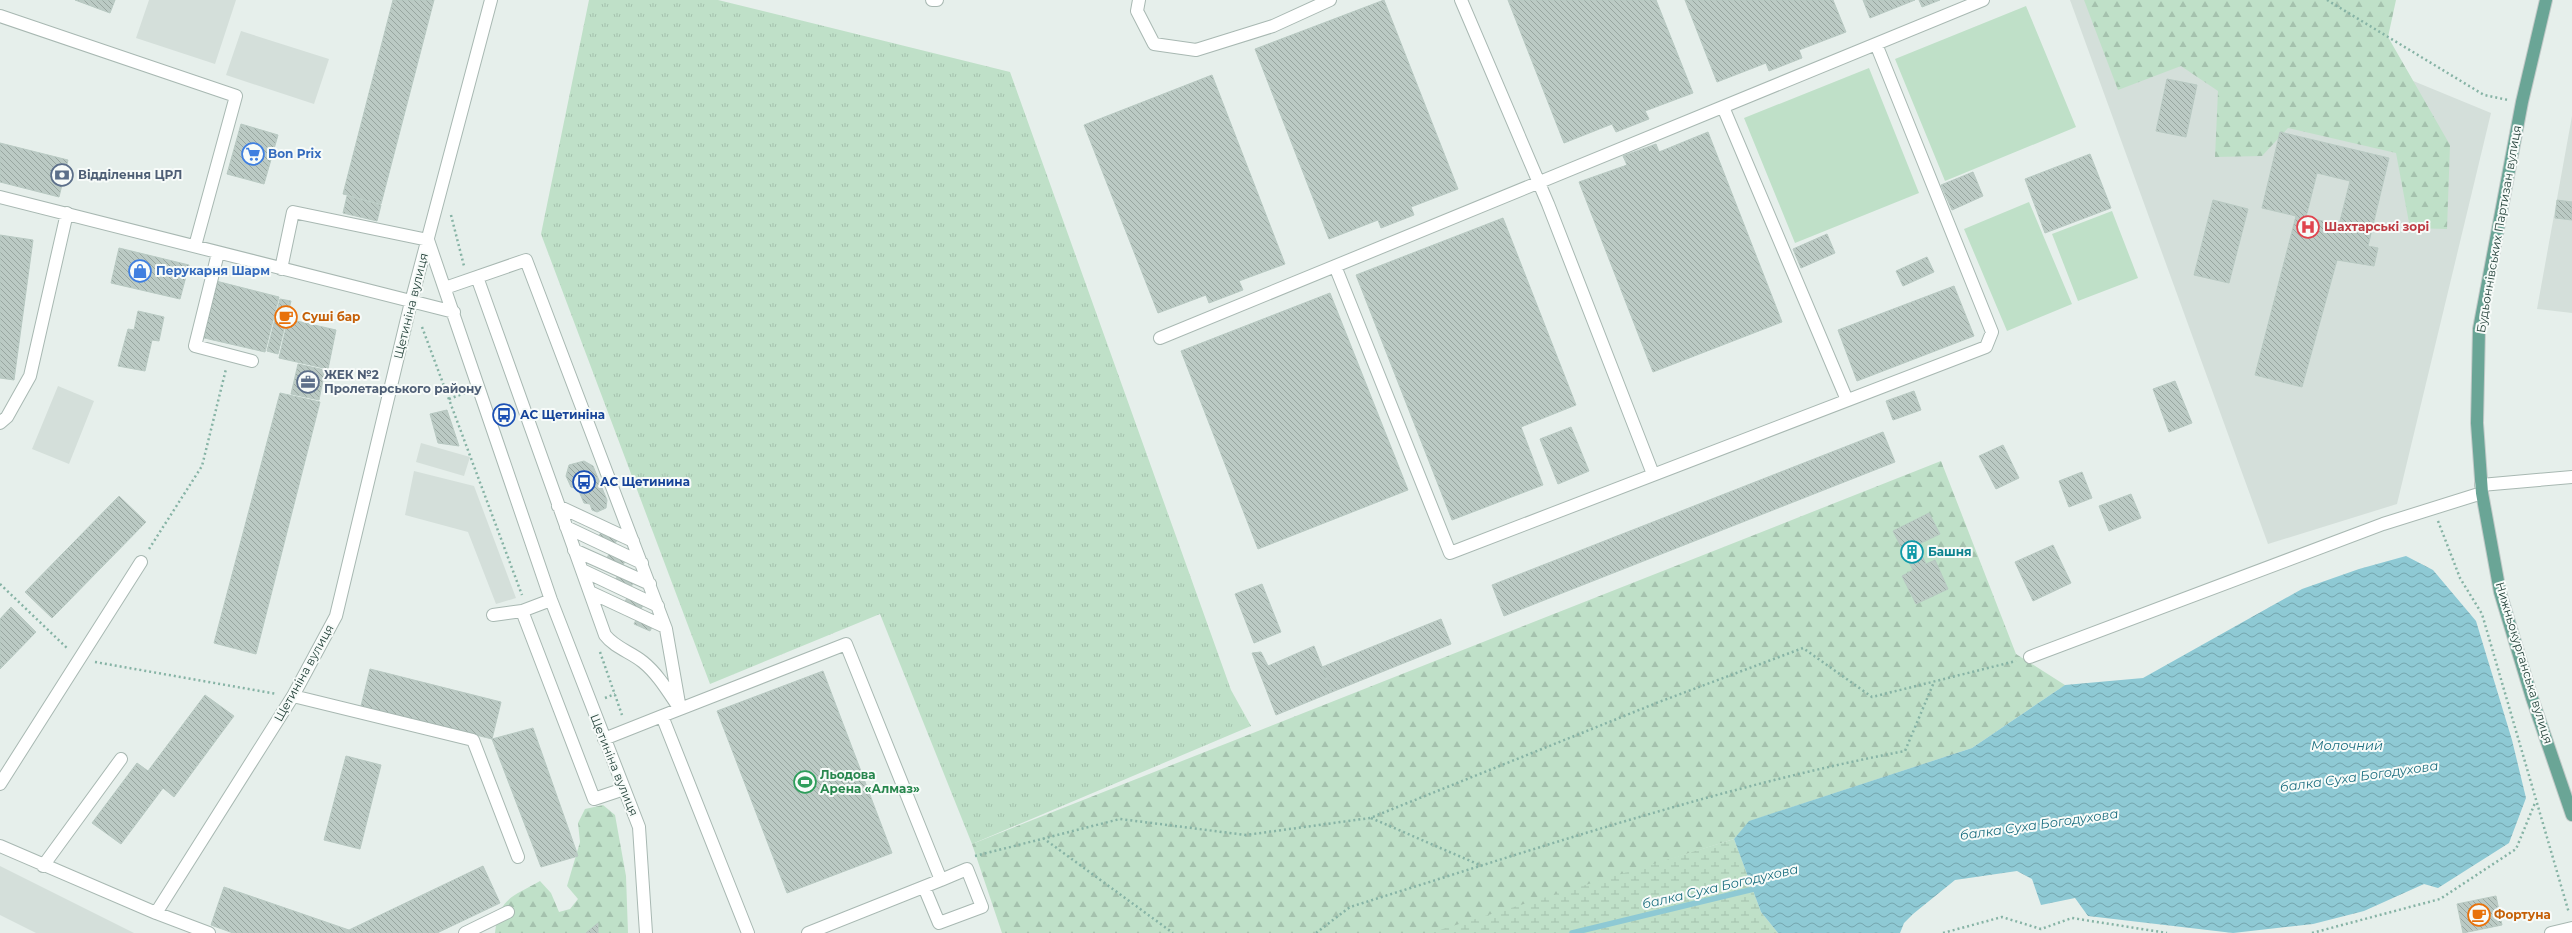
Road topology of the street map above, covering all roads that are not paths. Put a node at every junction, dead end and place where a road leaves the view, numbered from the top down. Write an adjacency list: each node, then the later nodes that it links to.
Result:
1 (491, 0): 15 (street, Щетиніна вулиця)
2 (932, 0): 3 (street)
3 (937, 0)
4 (1139, 0): 5 (street)
5 (1330, 0)
6 (1461, 0): 12 (street)
7 (1982, 0): 10 (street)
8 (2546, 0): 30 (main road, Будьоннівських Партизан вулиця)
9 (0, 16): 16 (street)
10 (1876, 44): 11 (street); 26 (street)
11 (1723, 107): 12 (street); 26 (street)
12 (1539, 182): 18 (street); 28 (street)
13 (0, 198): 14 (street)
14 (67, 213): 16 (street); 27 (street)
15 (428, 240): 19 (street); 21 (street, Щетиніна вулиця); 22 (street, Щетиніна вулиця)
16 (195, 246): 17 (street)
17 (218, 253): 19 (street); 25 (street)
18 (1335, 266): 24 (street); 28 (street)
19 (281, 269): 22 (street)
20 (477, 277): 21 (street); 31 (street); 33 (street)
21 (445, 288): 23 (street, Щетиніна вулиця)
22 (411, 302): 23 (street); 46 (street, Щетиніна вулиця)
23 (454, 312): 40 (street, Щетиніна вулиця)
24 (1160, 338)
25 (252, 361)
26 (1847, 400): 28 (street)
27 (0, 423)
28 (1653, 474)
29 (2572, 477): 30 (street)
30 (2482, 489): 45 (street); 53 (main road, Нижньокурганська вулиця)
31 (558, 506): 32 (street); 33 (street)
32 (566, 527): 34 (street); 36 (street)
33 (633, 541): 36 (street)
34 (574, 550): 37 (street); 38 (street)
35 (141, 562): 51 (street)
36 (642, 563): 38 (street)
37 (582, 570): 39 (street); 41 (street)
38 (650, 584): 41 (street)
39 (590, 592): 44 (street); 47 (street)
40 (551, 600): 42 (street); 49 (street, Щетиніна вулиця)
41 (658, 606): 44 (street)
42 (525, 610): 43 (street); 52 (street)
43 (493, 616)
44 (665, 627): 47 (street)
45 (2030, 657)
46 (293, 696): 55 (street); 60 (street, Щетиніна вулиця)
47 (680, 709): 48 (street); 57 (street)
48 (662, 716): 49 (street); 65 (street)
49 (604, 739): 52 (street, Щетиніна вулиця)
50 (121, 759): 56 (street)
51 (0, 784)
52 (624, 789): 64 (street, Щетиніна вулиця)
53 (2572, 815)
54 (0, 846): 56 (street)
55 (518, 857)
56 (43, 866): 60 (street)
57 (941, 880): 58 (street); 58 (street)
58 (924, 887): 66 (street)
59 (508, 912): 63 (street)
60 (156, 913): 62 (street)
61 (2572, 928): 67 (street)
62 (209, 933)
63 (464, 933)
64 (646, 933)
65 (748, 933)
66 (808, 933)
67 (2552, 933)

